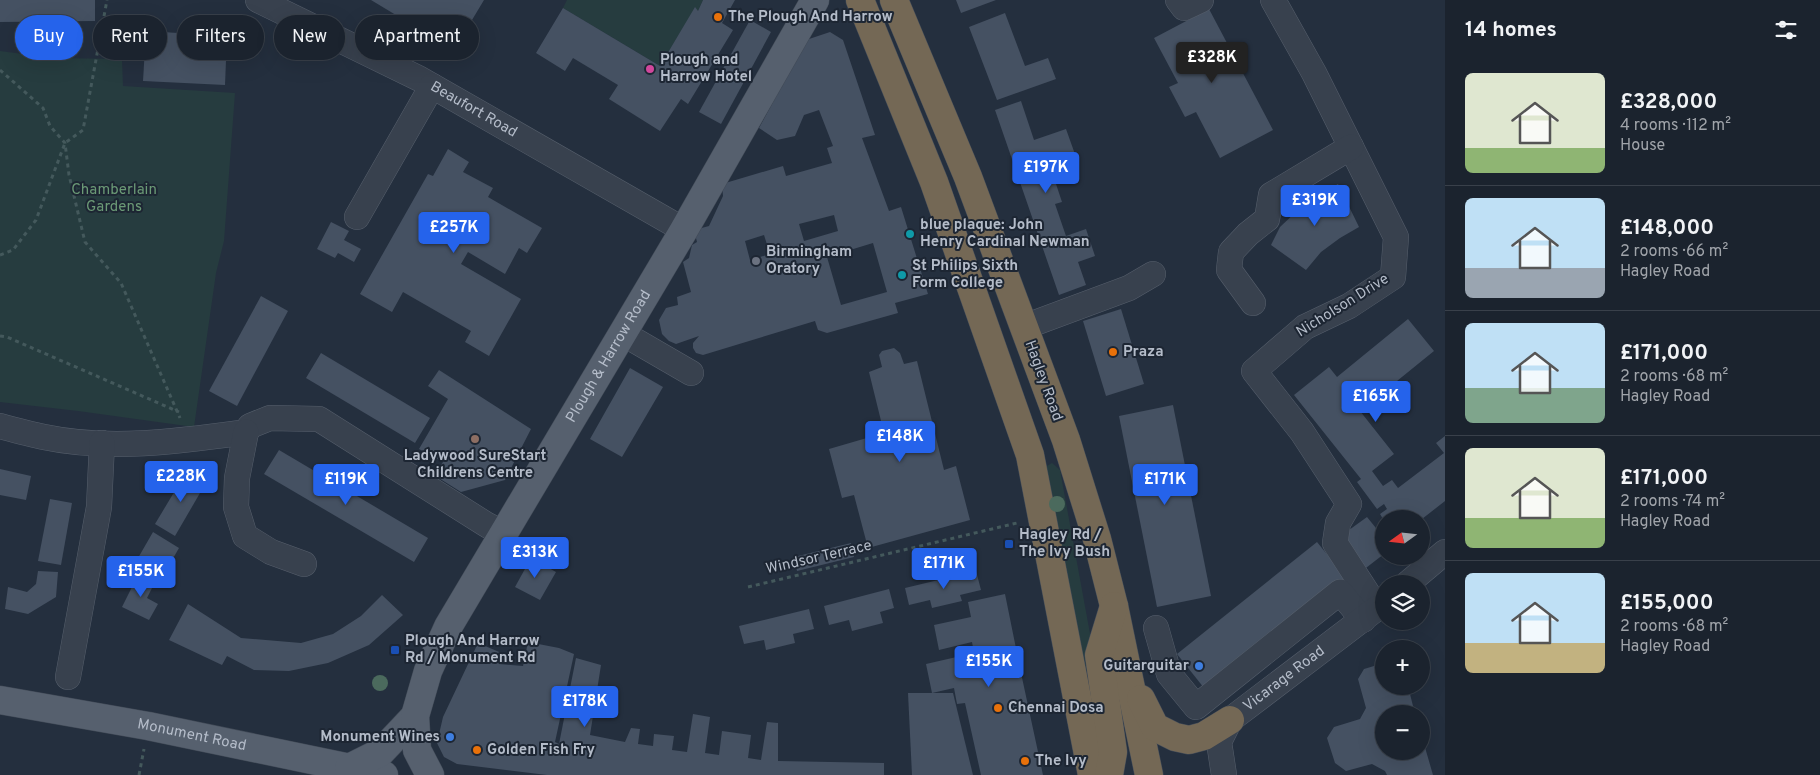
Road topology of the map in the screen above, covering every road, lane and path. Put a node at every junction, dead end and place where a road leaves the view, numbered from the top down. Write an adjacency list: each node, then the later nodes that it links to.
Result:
1 (107, 0): 11 (path)
2 (258, 0): 10 (street, Beaufort Road)
3 (816, 0): 14 (main road, Plough & Harrow Road)
4 (860, 0): 28 (highway)
5 (894, 0): 18 (highway, Hagley Road)
6 (1178, 0): 7 (street)
7 (1201, 0)
8 (1273, 0): 12 (street, Nicholson Drive)
9 (0, 70): 11 (path)
10 (432, 86): 13 (street); 14 (street, Beaufort Road)
11 (65, 143): 15 (path); 22 (path)
12 (1351, 147): 17 (street); 36 (street, Nicholson Drive)
13 (357, 217)
14 (684, 230): 19 (main road, Plough & Harrow Road)
15 (0, 255)
16 (1153, 274): 18 (street)
17 (1253, 303)
18 (1024, 327): 25 (highway, Hagley Road)
19 (622, 333): 21 (street); 30 (main road, Plough & Harrow Road)
20 (0, 336): 22 (path)
21 (691, 373)
22 (178, 412): 26 (path)
23 (0, 426): 27 (street)
24 (246, 432): 26 (street); 30 (street); 32 (street)
25 (1066, 440): 28 (highway); 35 (highway, Hagley Road)
26 (185, 441): 27 (street)
27 (102, 444): 39 (street)
28 (1030, 455): 29 (highway)
29 (1042, 517): 34 (path, Windsor Terrace); 46 (highway)
30 (503, 533): 41 (main road, Plough & Harrow Road)
31 (1445, 552): 33 (street)
32 (304, 564)
33 (1418, 575)
34 (748, 586)
35 (1114, 606): 38 (highway, Hagley Road); 47 (highway)
36 (1375, 610): 37 (street); 42 (street, Vicarage Road)
37 (1156, 628)
38 (1129, 673): 42 (highway); 48 (highway, Hagley Road)
39 (68, 677)
40 (0, 700): 43 (main road, Monument Road)
41 (415, 716): 43 (main road, Plough & Harrow Road); 45 (main road, Plough & Harrow Road)
42 (1230, 720): 49 (street, Vicarage Road)
43 (347, 771): 44 (main road, Monument Road)
44 (384, 775)
45 (430, 775)
46 (1092, 775)
47 (1109, 775)
48 (1149, 775)
49 (1224, 775)

